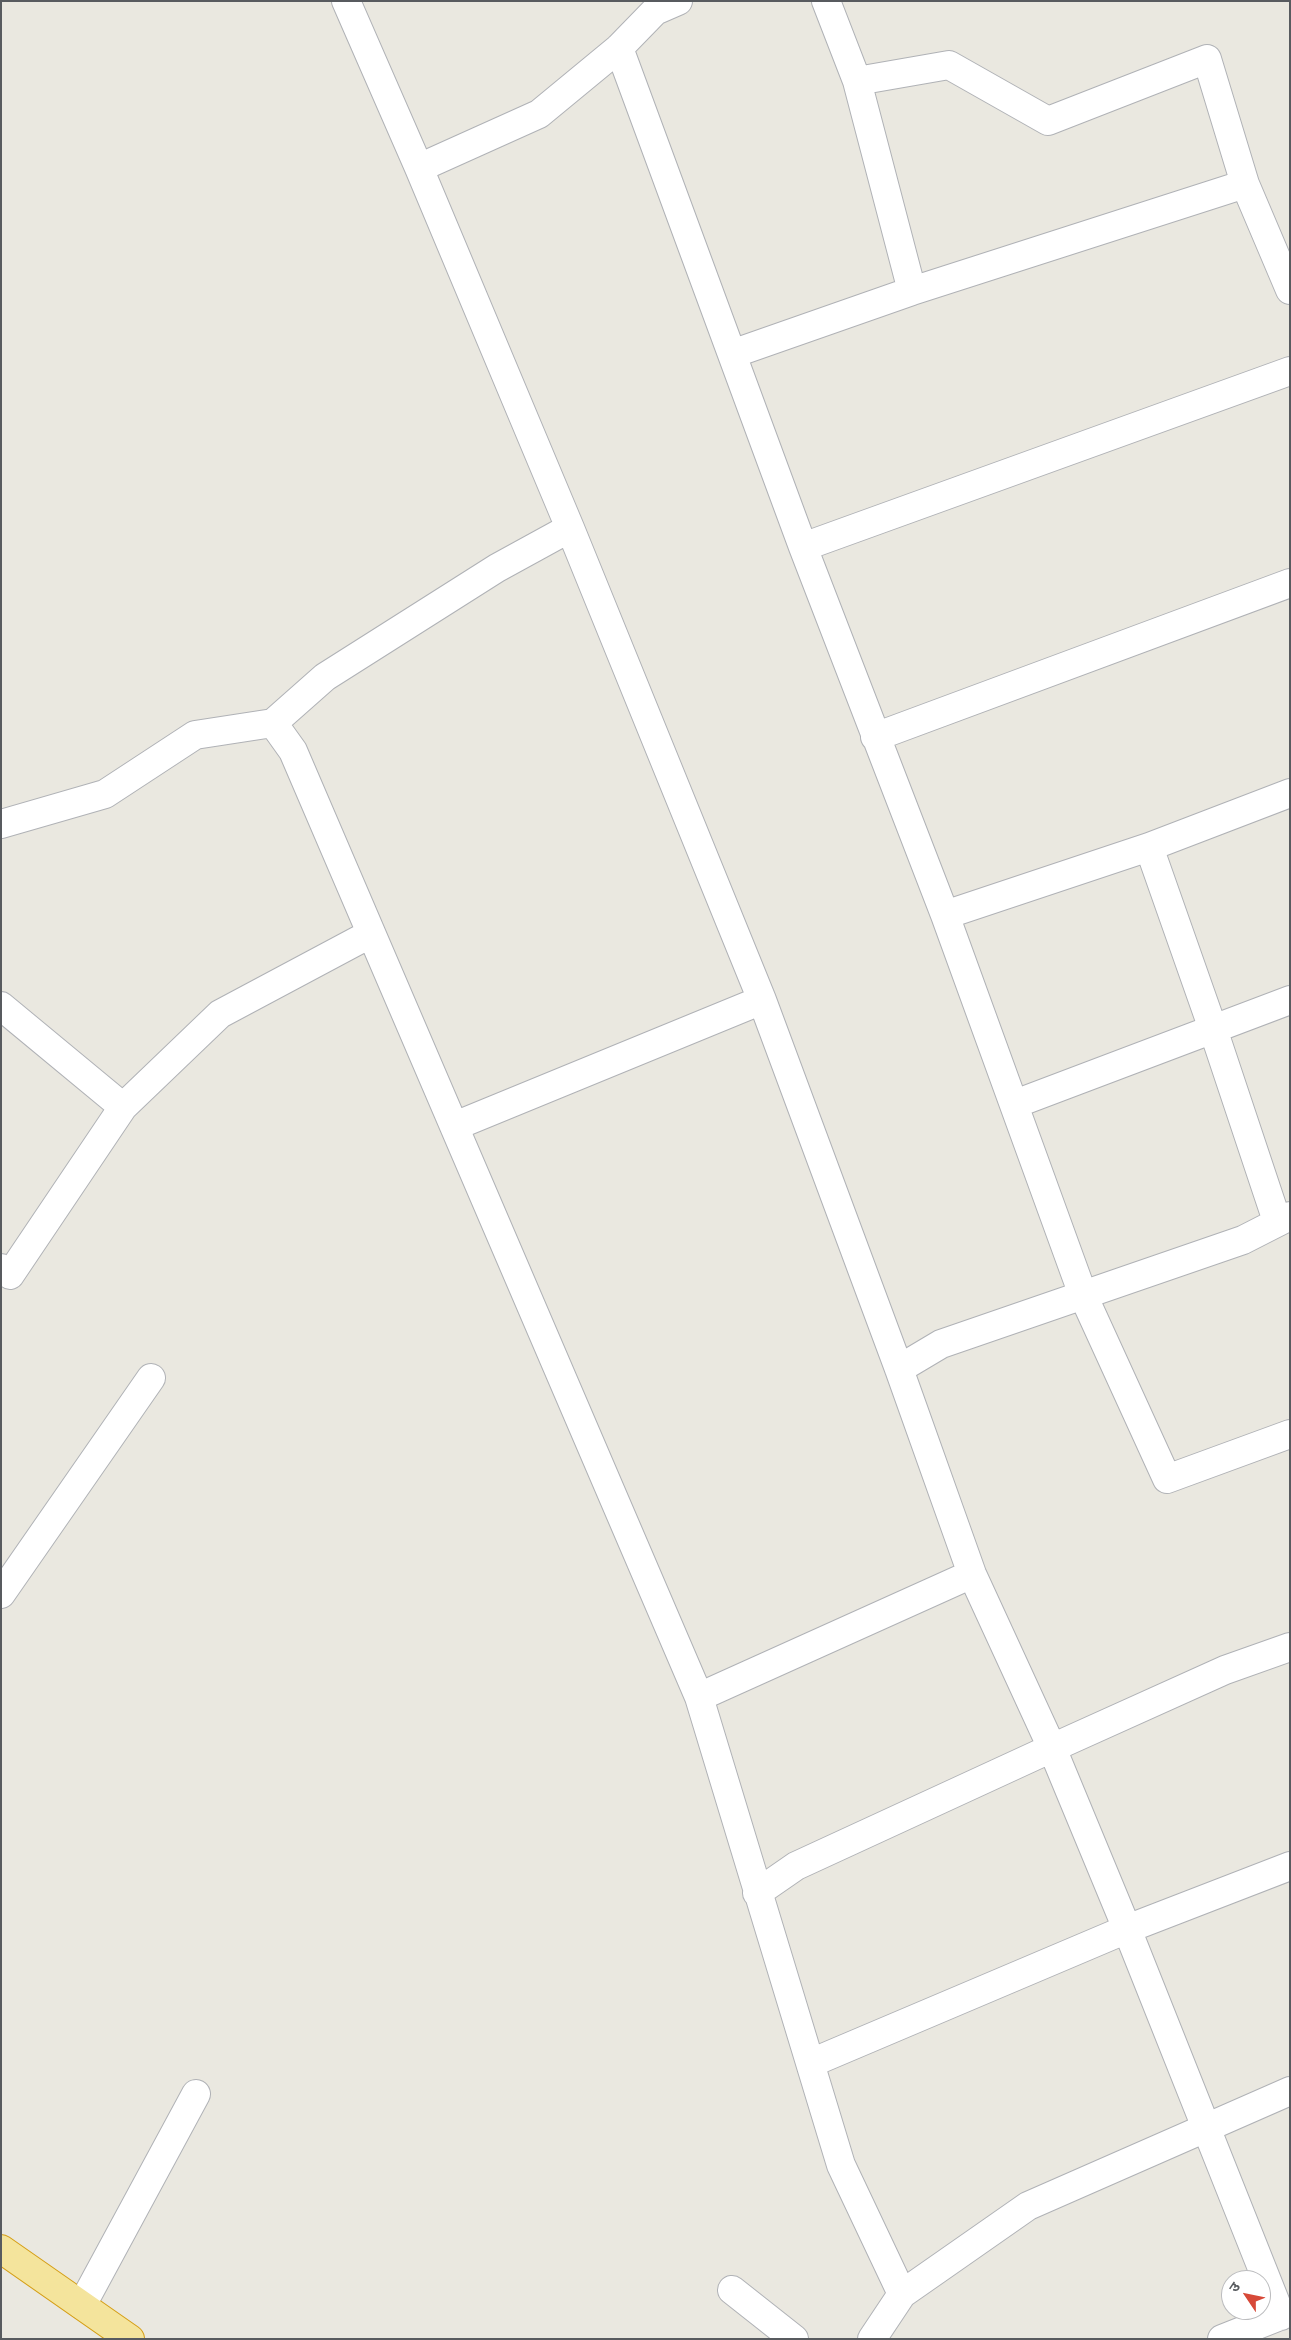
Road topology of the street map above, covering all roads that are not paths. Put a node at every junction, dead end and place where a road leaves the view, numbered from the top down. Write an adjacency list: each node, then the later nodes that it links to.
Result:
1 (346, 1): 6 (street)
2 (678, 1): 4 (street)
3 (826, 1): 5 (street)
4 (619, 48): 6 (street); 10 (street)
5 (857, 81): 7 (street); 9 (street)
6 (419, 168): 12 (street)
7 (1245, 184): 8 (street); 9 (street)
8 (1290, 290)
9 (912, 291): 10 (street)
10 (732, 354): 13 (street)
11 (1290, 371): 13 (street)
12 (570, 528): 15 (street); 22 (street)
13 (803, 547): 16 (street)
14 (1290, 583): 16 (street)
15 (273, 723): 18 (street); 21 (street)
16 (876, 738): 20 (street)
17 (1290, 793): 19 (street)
18 (1, 824)
19 (1149, 848): 20 (street); 25 (street)
20 (945, 915): 26 (street)
21 (370, 934): 27 (street); 28 (street)
22 (762, 1000): 28 (street); 32 (street)
23 (1290, 1000): 25 (street)
24 (1, 1006): 27 (street)
25 (1213, 1029): 26 (street); 29 (street)
26 (1015, 1104): 31 (street)
27 (123, 1107): 30 (street)
28 (455, 1126): 38 (street)
29 (1284, 1219): 31 (street)
30 (4, 1276)
31 (1083, 1295): 32 (street); 34 (street)
32 (899, 1369): 35 (street)
33 (152, 1378): 36 (street)
34 (1290, 1434)
35 (972, 1574): 38 (street); 39 (street)
36 (1, 1594)
37 (1290, 1647): 39 (street)
38 (699, 1697): 41 (street)
39 (1052, 1748): 41 (street); 42 (street)
40 (1290, 1866): 42 (street)
41 (758, 1892): 43 (street)
42 (1127, 1929): 43 (street); 46 (street)
43 (811, 2063): 49 (street)
44 (1290, 2090): 46 (street)
45 (196, 2094): 50 (street)
46 (1204, 2127): 49 (street); 51 (street)
47 (1, 2249): 50 (highway)
48 (732, 2290): 53 (street)
49 (902, 2294): 54 (street)
50 (82, 2305): 52 (highway)
51 (1285, 2314): 55 (street)
52 (130, 2339)
53 (794, 2339)
54 (872, 2339)
55 (1222, 2339)

